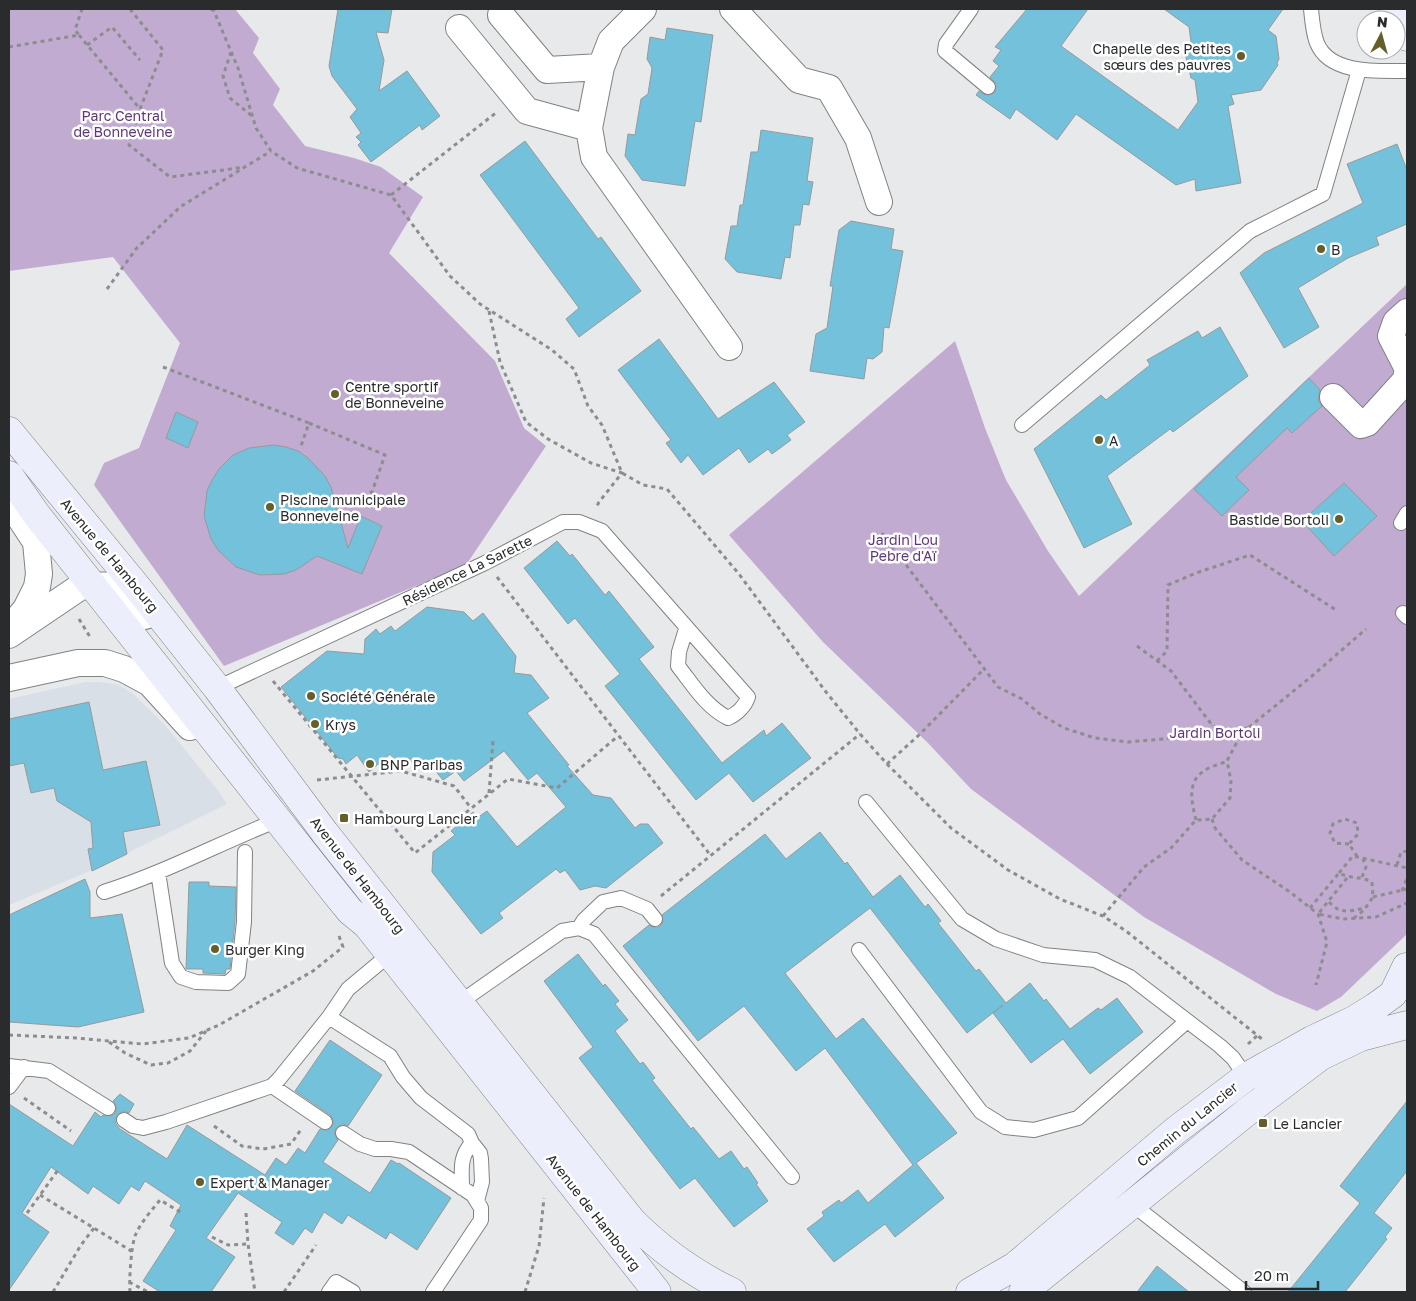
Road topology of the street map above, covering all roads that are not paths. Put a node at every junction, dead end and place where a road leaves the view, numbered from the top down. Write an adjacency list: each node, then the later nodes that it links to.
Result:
1 (643, 9): 7 (street)
2 (733, 9): 12 (street)
3 (970, 9): 10 (lane)
4 (1311, 9): 8 (lane)
5 (501, 15): 7 (street)
6 (459, 28): 11 (street)
7 (601, 67): 11 (street)
8 (1359, 70): 9 (lane); 18 (lane)
9 (1407, 71)
10 (988, 87)
11 (589, 128): 14 (street)
12 (879, 202)
13 (1407, 312): 15 (street)
14 (729, 347)
15 (1407, 367)
16 (1407, 373): 17 (street)
17 (1333, 397)
18 (1022, 425)
19 (9, 431): 27 (street, Avenue de Hambourg)
20 (9, 475): 22 (street, Avenue de Hambourg)
21 (9, 501): 24 (street)
22 (92, 586): 25 (street); 28 (street); 29 (street, Avenue de Hambourg)
23 (686, 629): 23 (lane, Résidence La Sarette); 27 (lane, Résidence La Sarette)
24 (9, 630)
25 (9, 635)
26 (9, 678): 29 (street)
27 (217, 688): 28 (street, Avenue de Hambourg)
28 (254, 736): 41 (street, Avenue de Hambourg)
29 (239, 771): 31 (street, Avenue de Hambourg)
30 (866, 802): 43 (lane)
31 (278, 820): 33 (lane); 38 (street, Avenue de Hambourg)
32 (245, 852): 33 (lane)
33 (158, 872): 34 (lane)
34 (104, 892)
35 (655, 919): 36 (lane)
36 (579, 928): 41 (lane); 55 (lane)
37 (858, 950): 43 (lane)
38 (390, 954): 42 (lane); 62 (street, Avenue de Hambourg)
39 (1407, 966): 40 (street); 47 (street, Chemin du Lancier)
40 (1407, 1002)
41 (459, 1003): 63 (street, Avenue de Hambourg)
42 (329, 1017): 48 (lane); 54 (lane)
43 (1187, 1021): 47 (lane)
44 (1407, 1025): 58 (street, Chemin du Lancier)
45 (9, 1066): 46 (lane)
46 (24, 1067): 49 (lane); 50 (lane)
47 (1246, 1077): 64 (street, Chemin du Lancier)
48 (272, 1086): 51 (lane); 52 (lane)
49 (13, 1090)
50 (108, 1108)
51 (124, 1120)
52 (325, 1122)
53 (343, 1133): 56 (lane)
54 (472, 1143): 56 (lane); 57 (lane)
55 (792, 1177)
56 (462, 1188): 57 (lane)
57 (477, 1202): 61 (lane)
58 (1132, 1204): 65 (street, Chemin du Lancier); 66 (lane)
59 (328, 1292): 60 (lane)
60 (352, 1292)
61 (433, 1292)
62 (657, 1292)
63 (732, 1292)
64 (970, 1292)
65 (1022, 1292)
66 (1244, 1292)

